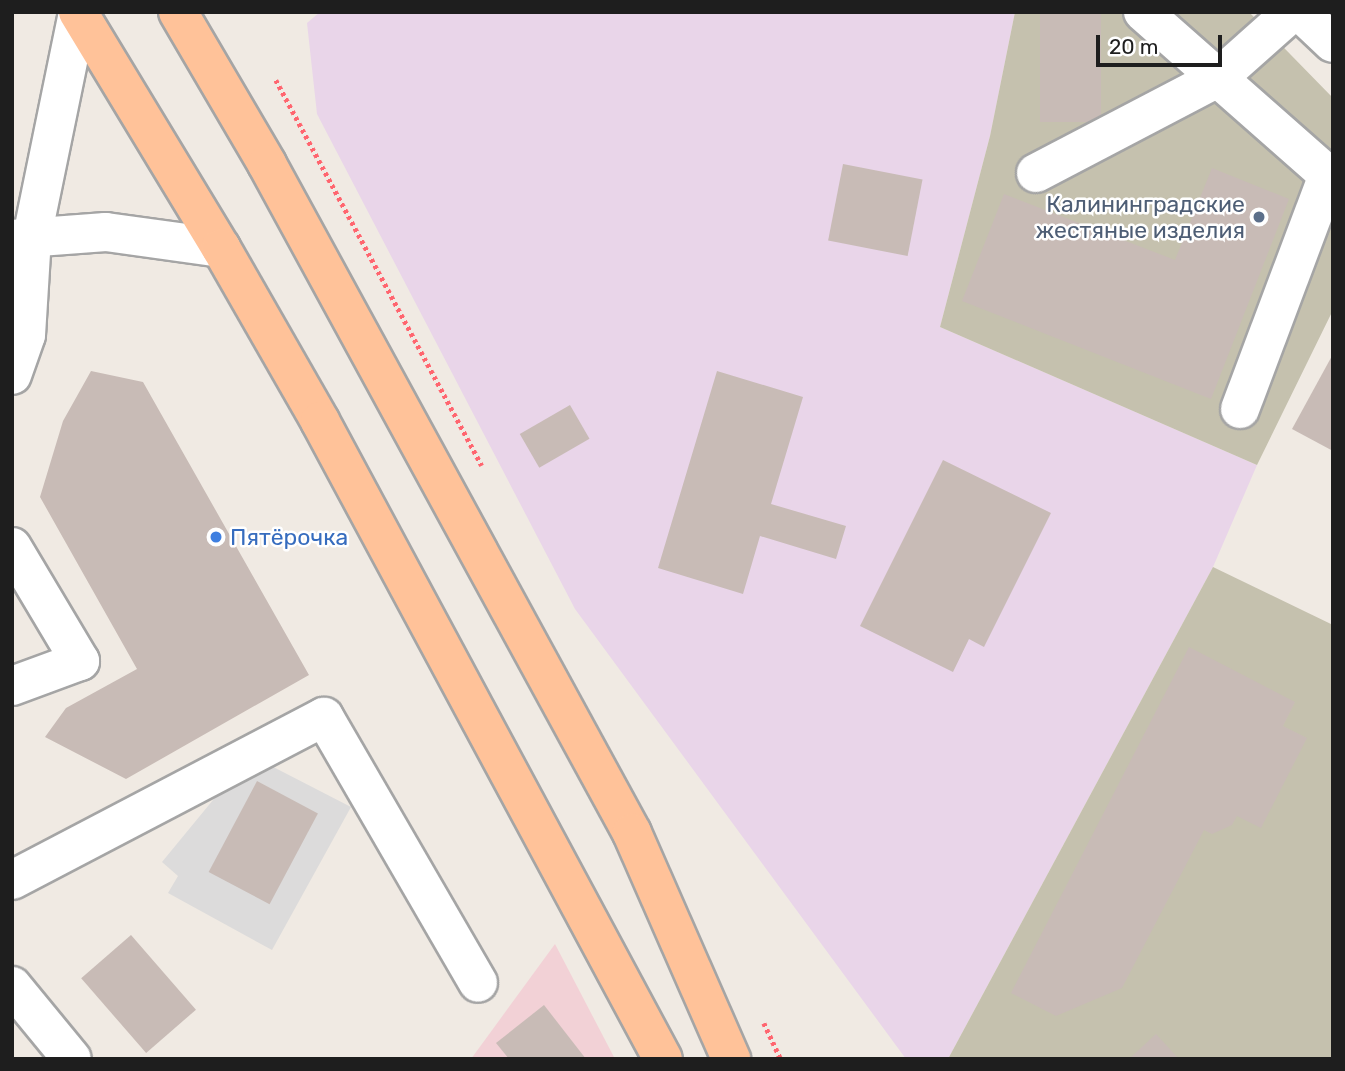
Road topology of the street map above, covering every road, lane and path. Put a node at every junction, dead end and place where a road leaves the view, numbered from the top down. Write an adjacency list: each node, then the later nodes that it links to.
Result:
1 (178, 12): 21 (main road)
2 (1143, 12): 7 (street)
3 (1292, 12): 7 (street)
4 (1300, 12): 6 (street)
5 (78, 13): 9 (street); 10 (main road)
6 (1333, 43)
7 (1218, 78): 8 (street); 13 (street)
8 (1036, 173)
9 (22, 238): 10 (street); 11 (street)
10 (222, 248): 20 (main road)
11 (19, 331): 12 (street)
12 (12, 374)
13 (1240, 408)
14 (12, 547): 15 (street)
15 (12, 686)
16 (14, 872): 17 (street)
17 (478, 983)
18 (12, 986): 19 (street)
19 (72, 1059)
20 (663, 1059)
21 (731, 1059)

